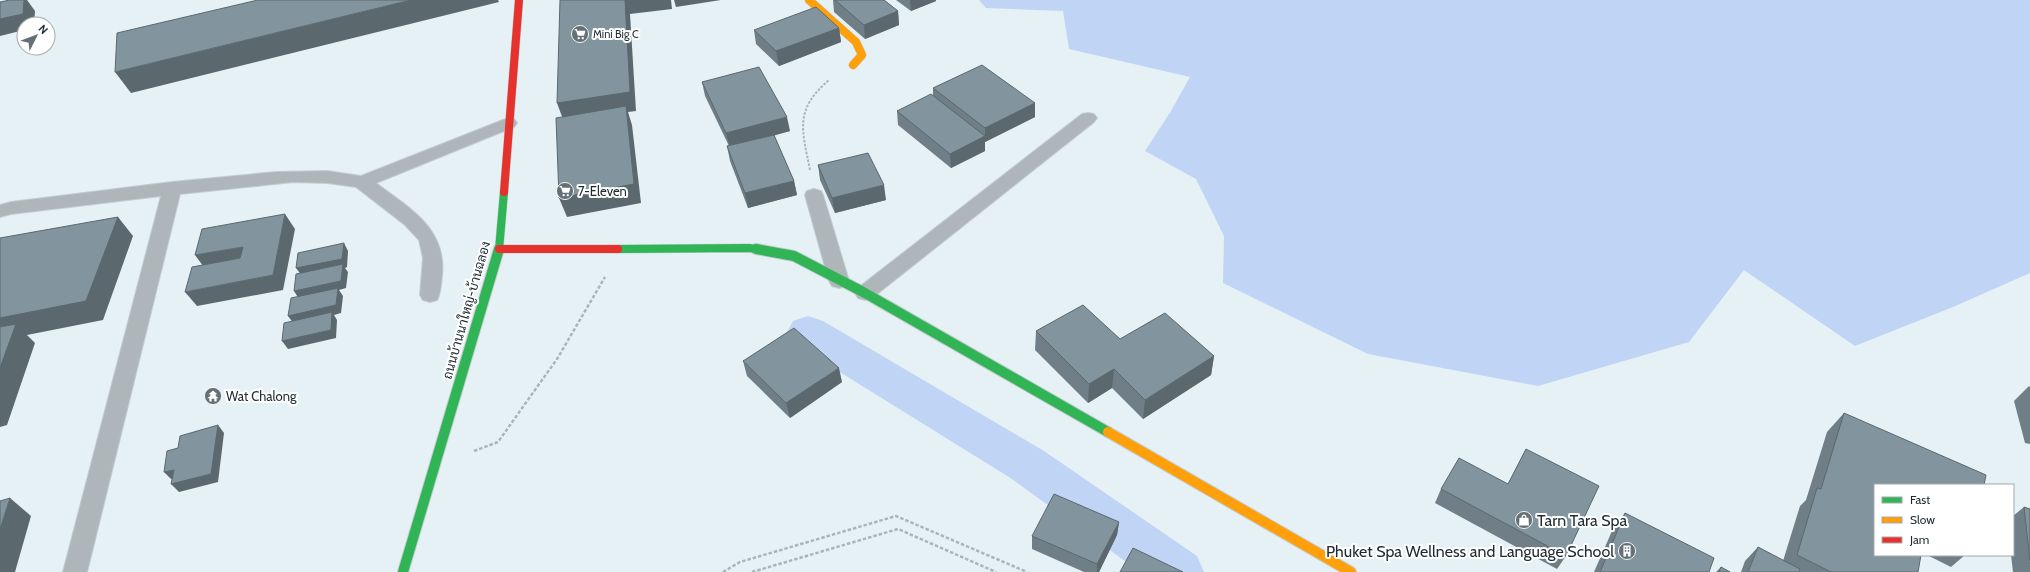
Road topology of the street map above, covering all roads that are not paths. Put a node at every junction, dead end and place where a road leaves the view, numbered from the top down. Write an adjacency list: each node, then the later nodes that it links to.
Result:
1 (519, 0): 5 (street, ถนนบ้านนาใหญ่-บ้านฉลอง)
2 (809, 0): 3 (street)
3 (853, 65)
4 (1088, 118): 12 (lane)
5 (508, 123): 6 (lane); 10 (street, ถนนบ้านนาใหญ่-บ้านฉลอง)
6 (362, 182): 7 (lane); 13 (lane)
7 (172, 188): 9 (lane); 14 (lane)
8 (814, 195): 11 (lane)
9 (0, 211)
10 (499, 249): 11 (street); 15 (street, ถนนบ้านนาใหญ่-บ้านฉลอง)
11 (839, 281): 12 (street)
12 (865, 293): 16 (street)
13 (430, 295)
14 (75, 572)
15 (403, 572)
16 (1350, 572)

